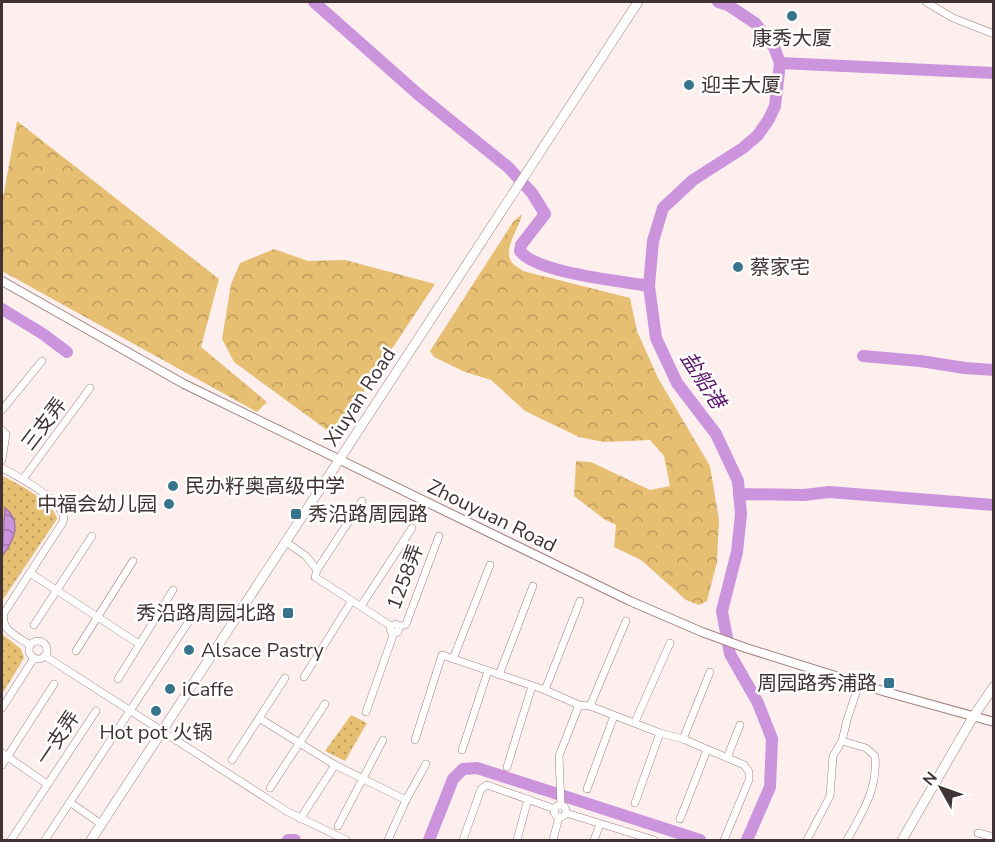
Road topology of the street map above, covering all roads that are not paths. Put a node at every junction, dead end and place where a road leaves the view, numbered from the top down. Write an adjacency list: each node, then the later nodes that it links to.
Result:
1 (638, 2): 10 (main road, Xiuyan Road)
2 (926, 2): 3 (street)
3 (993, 34)
4 (2, 281): 10 (street, Zhouyuan Road)
5 (42, 361): 7 (street)
6 (90, 388): 12 (street, 三支弄)
7 (2, 410)
8 (2, 430): 9 (street)
9 (2, 460)
10 (340, 460): 17 (main road, Xiuyan Road); 49 (street, Zhouyuan Road)
11 (2, 468): 12 (street)
12 (23, 479): 21 (street)
13 (362, 501): 20 (street)
14 (412, 528): 27 (street, 1258弄)
15 (92, 536): 24 (street)
16 (439, 536): 34 (street, 1258弄)
17 (286, 542): 20 (street, 1258弄); 32 (main road, Xiuyan Road)
18 (134, 561): 30 (street)
19 (490, 565): 41 (street)
20 (317, 570): 26 (street, 1258弄)
21 (30, 573): 24 (street); 37 (street)
22 (533, 586): 44 (street)
23 (173, 590): 36 (street)
24 (56, 591): 30 (street); 33 (street)
25 (580, 601): 52 (street)
26 (351, 602): 27 (street, 1258弄); 45 (street)
27 (361, 606): 34 (street, 1258弄)
28 (216, 609): 32 (street)
29 (193, 615): 58 (street)
30 (98, 618): 36 (street); 38 (street)
31 (626, 621): 55 (street)
32 (234, 622): 66 (main road, Xiuyan Road)
33 (34, 625)
34 (394, 629): 59 (street, 1258弄)
35 (670, 643): 63 (street)
36 (139, 644): 47 (street)
37 (30, 645): 39 (street); 40 (street)
38 (76, 651)
39 (45, 656): 40 (street); 58 (street)
40 (33, 658): 56 (street)
41 (453, 659): 42 (street); 70 (street)
42 (488, 671): 44 (street); 73 (street)
43 (710, 672): 68 (street)
44 (499, 675): 50 (street)
45 (304, 677)
46 (285, 678): 62 (street)
47 (118, 679)
48 (54, 684): 75 (street, 一支弄)
49 (860, 684): 61 (street, Zhouyuan Road); 71 (street)
50 (532, 686): 52 (street); 81 (street)
51 (993, 686): 61 (main road)
52 (546, 690): 54 (street)
53 (325, 704): 72 (street)
54 (579, 705): 55 (street); 90 (street)
55 (590, 706): 60 (street)
56 (2, 708)
57 (96, 711): 83 (street, 一支弄)
58 (130, 712): 66 (street); 88 (street)
59 (366, 712)
60 (614, 716): 63 (street); 85 (street)
61 (973, 717): 64 (street, Zhouyuan Road); 114 (main road)
62 (259, 718): 72 (street); 77 (street)
63 (634, 722): 67 (street)
64 (993, 722)
65 (740, 725): 76 (street)
66 (162, 732): 93 (street); 95 (main road, Xiuyan Road)
67 (660, 733): 68 (street); 89 (street)
68 (683, 739): 74 (street)
69 (383, 740): 82 (street)
70 (415, 740)
71 (842, 741): 112 (street); 113 (street)
72 (298, 744): 80 (street); 84 (street)
73 (462, 750)
74 (707, 750): 76 (street); 94 (street)
75 (4, 755): 79 (street, 一支弄); 83 (street, 一支弄)
76 (727, 758): 101 (street)
77 (232, 760)
78 (426, 764): 87 (street)
79 (2, 765)
80 (335, 765): 82 (street); 93 (street)
81 (507, 767)
82 (362, 778): 87 (street); 97 (street)
83 (47, 784): 102 (street, 一支弄)
84 (270, 788)
85 (587, 789)
86 (528, 799): 90 (street); 107 (street); 108 (street)
87 (406, 800): 106 (street)
88 (71, 803): 95 (street); 103 (street)
89 (635, 803)
90 (559, 805): 91 (street); 92 (street)
91 (566, 813): 92 (street); 96 (street)
92 (559, 817): 109 (street)
93 (300, 819): 105 (street)
94 (680, 819)
95 (101, 824): 104 (main road, Xiuyan Road)
96 (600, 824): 100 (street); 110 (street)
97 (338, 826)
98 (978, 833): 99 (street)
99 (993, 837)
100 (644, 839): 111 (street)
101 (724, 839)
102 (11, 840)
103 (45, 840)
104 (91, 840)
105 (346, 840)
106 (388, 840)
107 (463, 840)
108 (517, 840)
109 (553, 840)
110 (594, 840)
111 (654, 840)
112 (807, 840)
113 (847, 840)
114 (902, 840)

